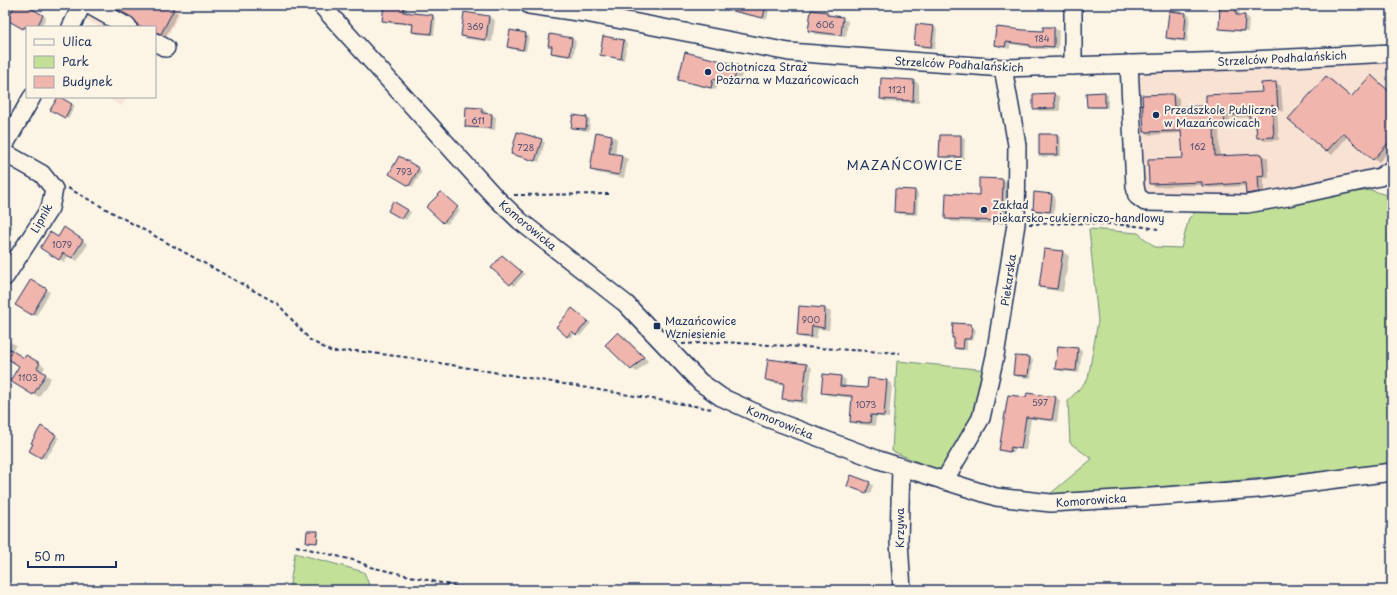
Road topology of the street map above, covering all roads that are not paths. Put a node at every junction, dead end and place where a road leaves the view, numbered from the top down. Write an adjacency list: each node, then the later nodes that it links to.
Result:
1 (82, 5): 7 (street)
2 (88, 5): 8 (street)
3 (321, 5): 18 (street, Komorowicka)
4 (529, 5): 6 (street, Strzelców Podhalańskich)
5 (1073, 5): 11 (street)
6 (586, 9): 12 (street, Strzelców Podhalańskich)
7 (72, 26)
8 (126, 26)
9 (1392, 53): 10 (street, Strzelców Podhalańskich)
10 (1129, 64): 11 (street, Strzelców Podhalańskich); 16 (street)
11 (1073, 66): 12 (street, Strzelców Podhalańskich)
12 (1003, 68): 20 (street, Piekarska)
13 (31, 98): 14 (street)
14 (5, 144)
15 (5, 153): 17 (street, Lipnik)
16 (1392, 169)
17 (5, 277)
18 (901, 467): 20 (street, Komorowicka); 21 (street, Krzywa)
19 (1392, 472): 20 (street, Komorowicka)
20 (944, 481)
21 (902, 590)

